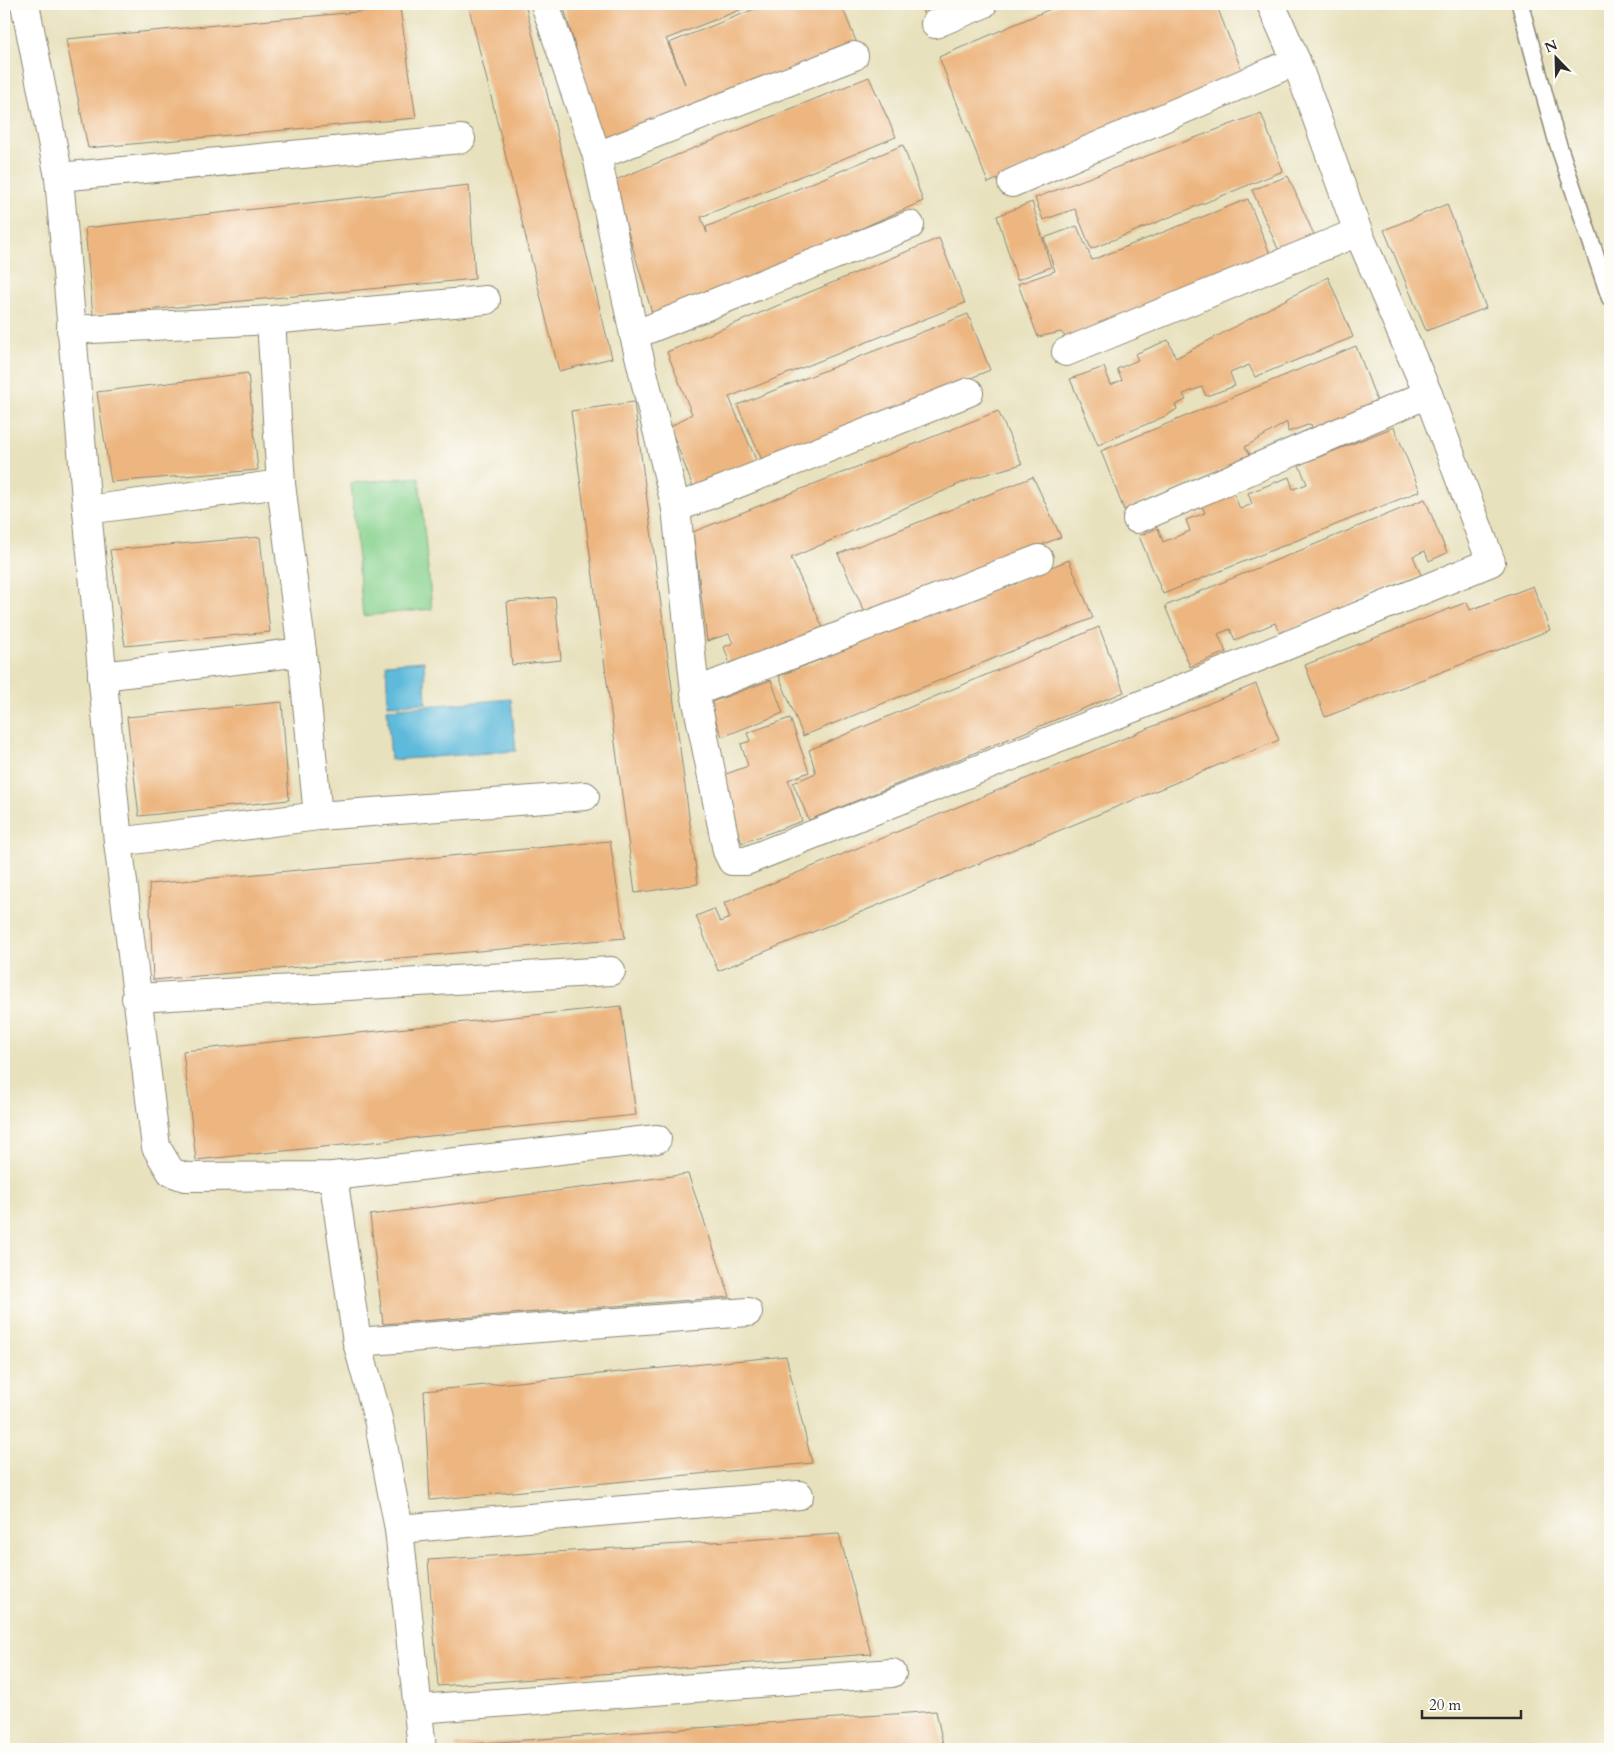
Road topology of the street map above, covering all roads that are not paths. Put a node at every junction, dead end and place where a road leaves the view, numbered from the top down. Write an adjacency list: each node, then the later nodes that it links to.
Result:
1 (25, 4): 11 (street)
2 (545, 4): 10 (street)
3 (983, 4): 6 (street)
4 (1271, 4): 8 (street)
5 (1520, 4): 15 (lane)
6 (935, 24)
7 (854, 56): 10 (street)
8 (1296, 62): 12 (street); 14 (street)
9 (461, 139): 11 (street)
10 (597, 156): 19 (street)
11 (59, 177): 18 (street)
12 (1012, 183)
13 (910, 225): 19 (street)
14 (1358, 232): 20 (street); 22 (street)
15 (1610, 298)
16 (486, 300): 17 (street)
17 (271, 320): 18 (street); 23 (street)
18 (72, 330): 25 (street)
19 (634, 335): 24 (street)
20 (1066, 352)
21 (969, 392): 24 (street)
22 (1428, 394): 26 (street); 30 (street)
23 (281, 484): 25 (street); 28 (street)
24 (676, 508): 30 (street)
25 (87, 510): 29 (street)
26 (1137, 519)
27 (1039, 560): 30 (street)
28 (302, 652): 29 (street); 32 (street)
29 (102, 676): 33 (street)
30 (695, 692)
31 (585, 796): 32 (street)
32 (318, 816): 33 (street)
33 (118, 842): 35 (street)
34 (611, 971): 35 (street)
35 (136, 998): 37 (street)
36 (657, 1139): 37 (street)
37 (334, 1176): 39 (street)
38 (748, 1312): 39 (street)
39 (357, 1342): 41 (street)
40 (799, 1495): 41 (street)
41 (399, 1529): 43 (street)
42 (892, 1673): 43 (street)
43 (418, 1709): 44 (street)
44 (422, 1749)

